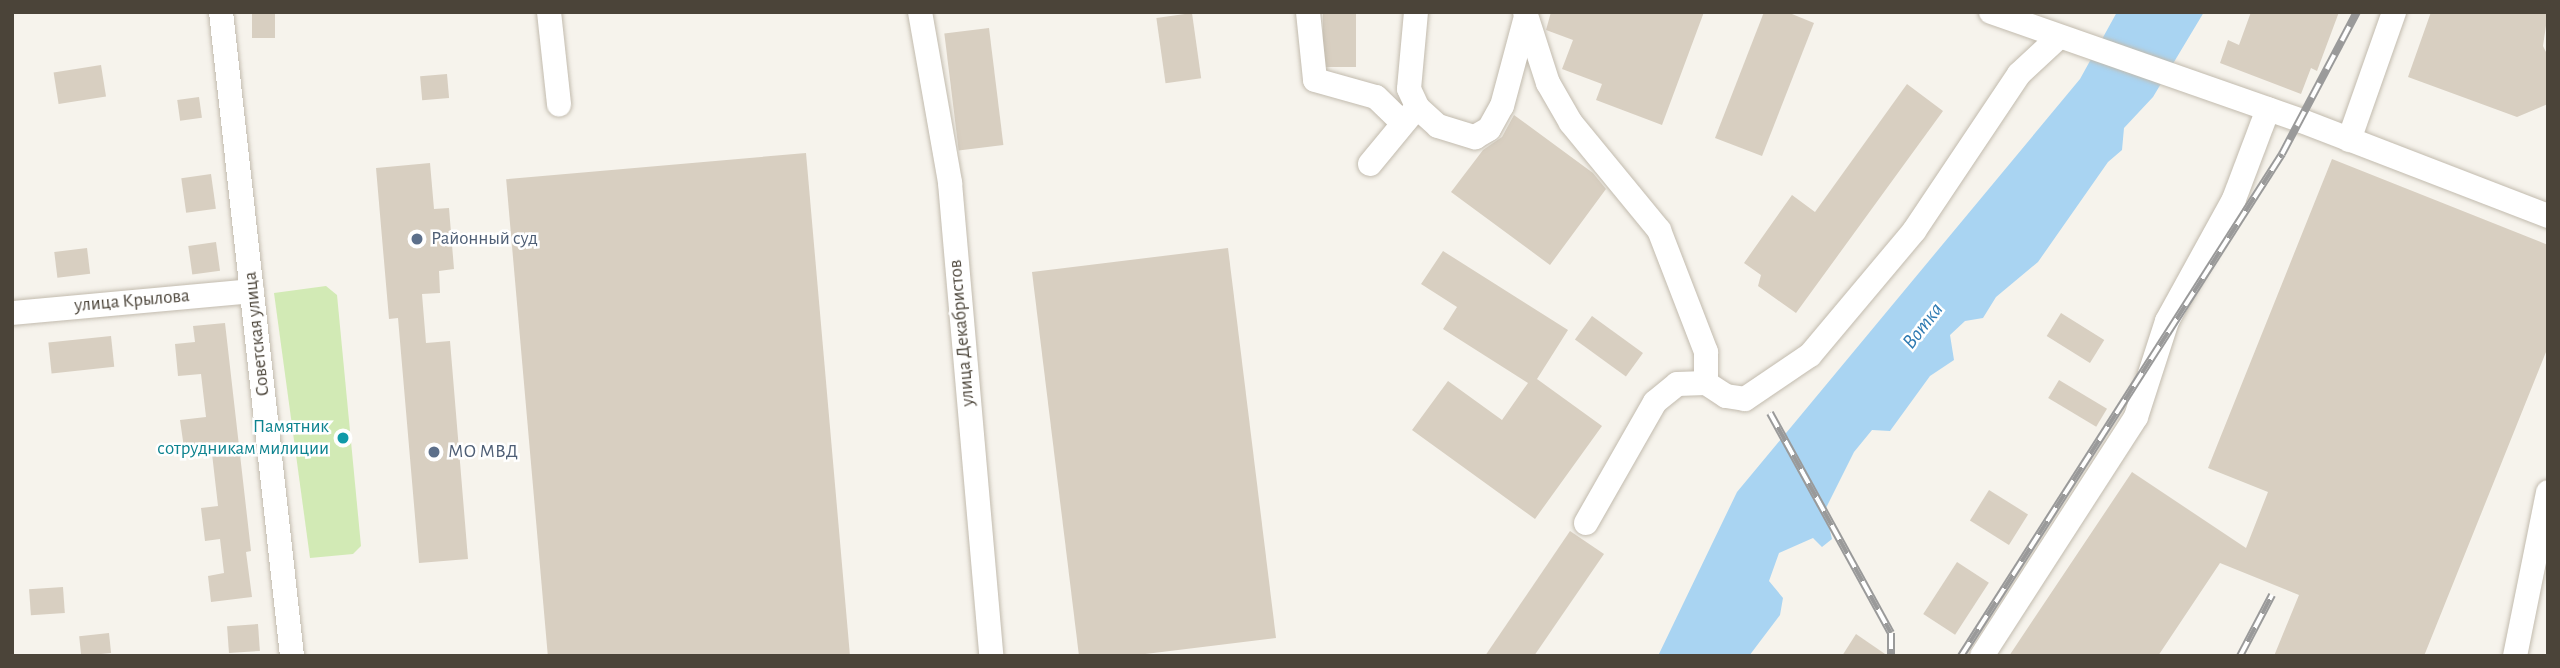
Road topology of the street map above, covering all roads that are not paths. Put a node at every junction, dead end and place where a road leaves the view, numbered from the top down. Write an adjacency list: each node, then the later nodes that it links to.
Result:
1 (221, 12): 16 (street, Советская улица)
2 (549, 12): 10 (street)
3 (920, 12): 22 (street, улица Декабристов)
4 (1308, 12): 12 (street)
5 (1416, 12): 12 (street)
6 (1991, 12): 9 (street)
7 (2394, 12): 13 (street)
8 (1525, 16): 12 (street); 18 (street)
9 (2069, 40): 11 (street); 18 (street)
10 (559, 104)
11 (2268, 109): 13 (street); 23 (street)
12 (1410, 115): 14 (street)
13 (2349, 140): 15 (street)
14 (1370, 164)
15 (2548, 216)
16 (252, 291): 17 (street, улица Крылова); 21 (street, Советская улица)
17 (12, 313)
18 (1706, 383): 20 (street)
19 (2548, 492): 24 (street)
20 (1586, 523)
21 (292, 656)
22 (991, 656)
23 (1982, 656)
24 (2515, 656)

